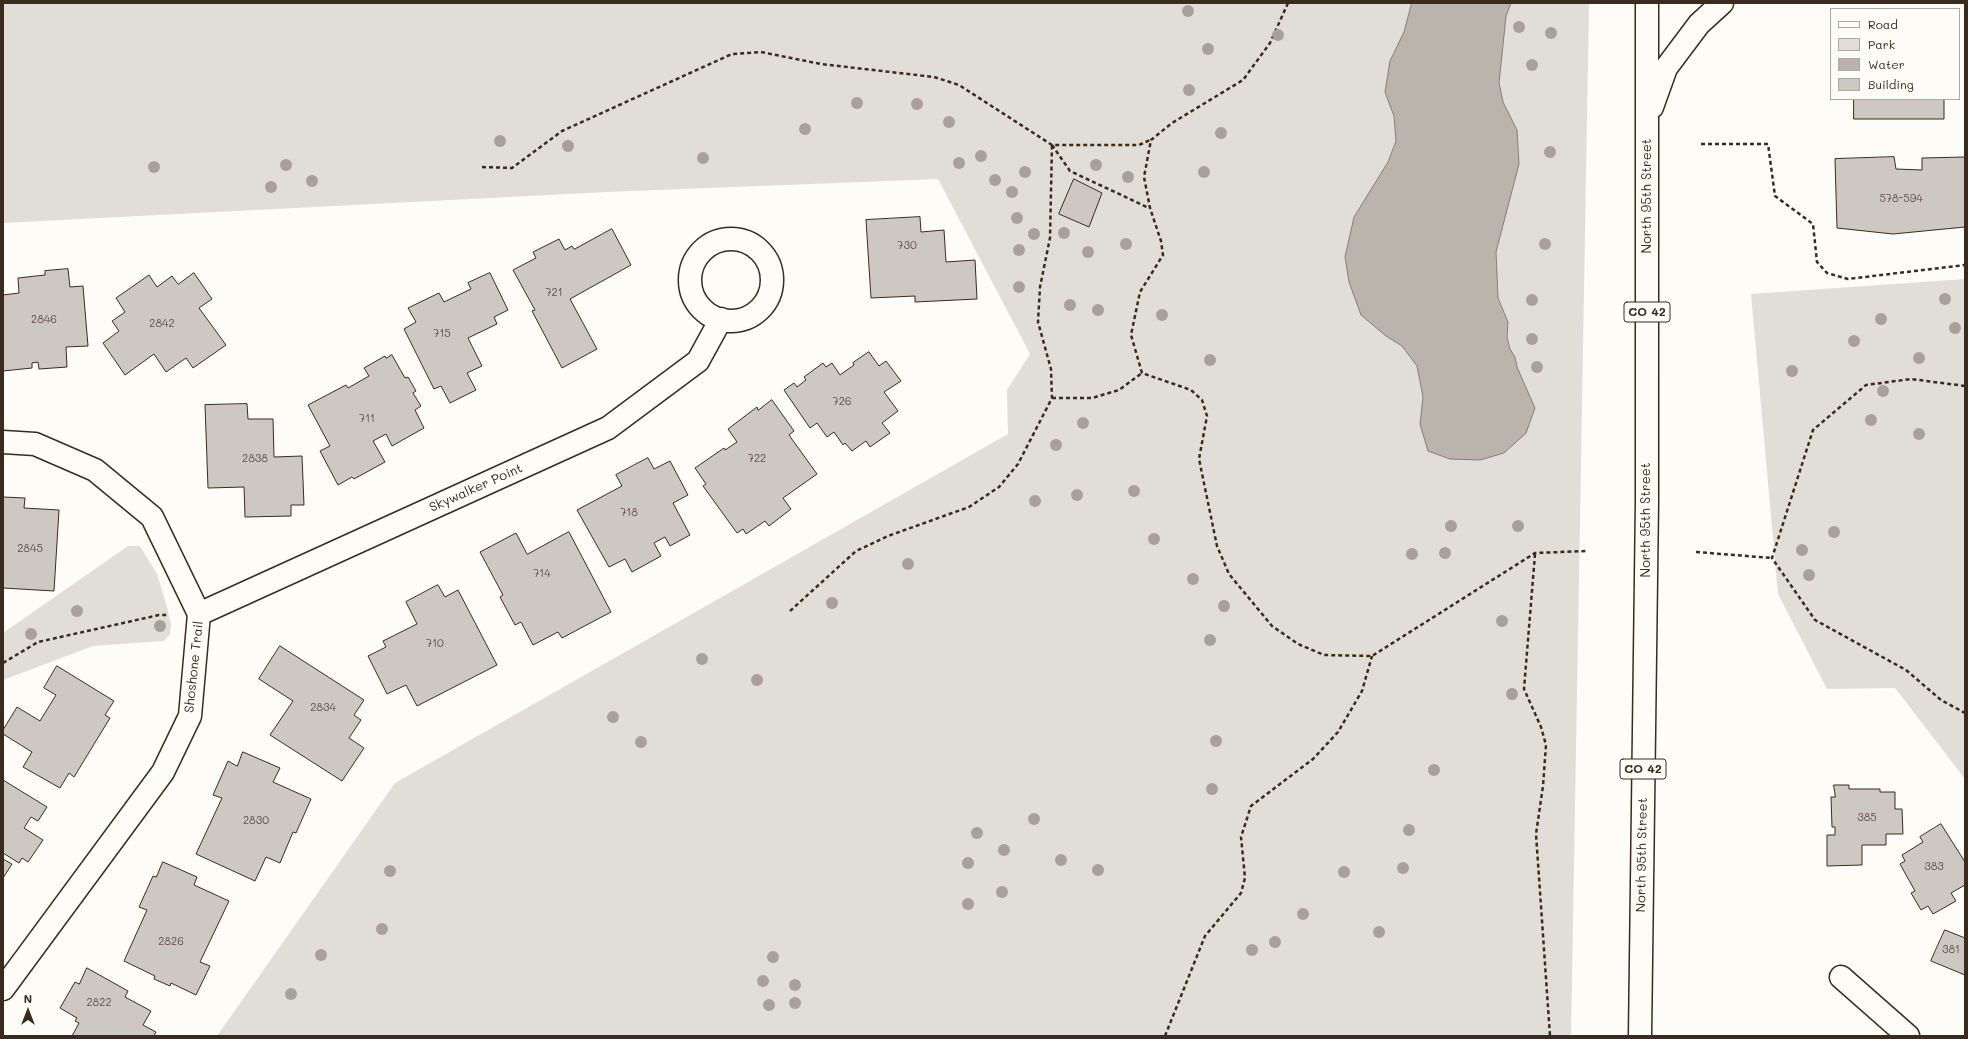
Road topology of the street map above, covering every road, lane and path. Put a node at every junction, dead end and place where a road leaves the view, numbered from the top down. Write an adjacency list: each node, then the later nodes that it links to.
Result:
1 (1288, 3): 5 (path)
2 (1647, 3): 4 (street, North 95th Street / CO 42)
3 (1722, 3): 4 (street)
4 (1647, 123): 29 (street, North 95th Street / CO 42)
5 (1151, 140): 6 (path); 9 (path)
6 (1052, 144): 8 (path); 9 (path); 14 (path)
7 (1701, 144): 10 (path)
8 (482, 167)
9 (1150, 208): 12 (path)
10 (1965, 265)
11 (721, 319): 21 (street, Skywalker Point)
12 (1142, 373): 14 (path); 22 (path)
13 (1965, 386): 19 (path)
14 (1052, 398): 20 (path)
15 (3, 442): 21 (street, Shoshone Trail)
16 (1587, 551): 18 (path)
17 (1696, 552): 19 (path)
18 (1535, 553): 22 (path); 28 (path)
19 (1772, 558): 24 (path)
20 (790, 611)
21 (199, 614): 23 (path); 26 (street, Shoshone Trail)
22 (1372, 656): 27 (path)
23 (3, 663)
24 (1965, 713)
25 (1841, 977): 30 (street)
26 (3, 989)
27 (1165, 1036)
28 (1550, 1036)
29 (1640, 1036)
30 (1908, 1036)

